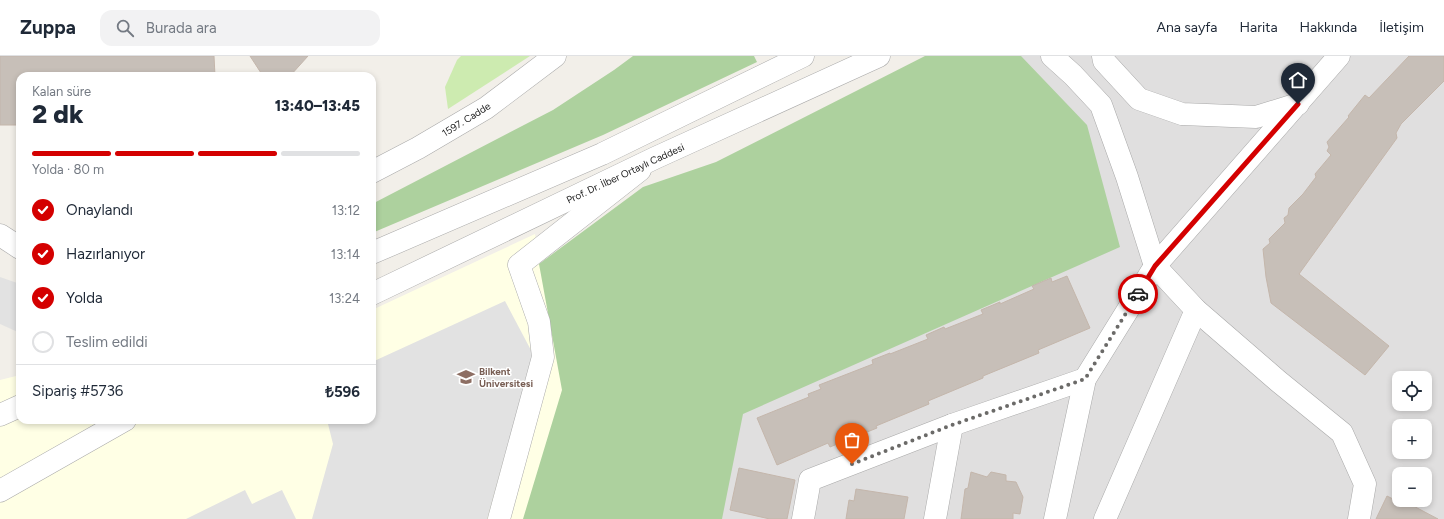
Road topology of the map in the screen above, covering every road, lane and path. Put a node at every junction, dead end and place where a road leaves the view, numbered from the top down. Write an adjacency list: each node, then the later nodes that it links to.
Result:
1 (555, 56): 9 (street, 1597. Cadde)
2 (803, 56): 12 (street)
3 (879, 56): 8 (street, Prof. Dr. İlber Ortaylı Caddesi)
4 (1052, 56): 13 (street)
5 (1102, 56): 7 (street)
6 (1339, 56): 7 (street)
7 (1298, 104): 13 (street)
8 (655, 158): 14 (street, Prof. Dr. İlber Ortaylı Caddesi); 22 (street)
9 (376, 170)
10 (0, 235): 11 (street)
11 (16, 245)
12 (376, 251)
13 (1155, 266): 15 (street); 16 (street)
14 (376, 292)
15 (1196, 310): 26 (street); 27 (street)
16 (1085, 379): 20 (street); 25 (street)
17 (16, 408): 18 (street)
18 (0, 415)
19 (118, 424): 21 (street)
20 (952, 425): 23 (street); 24 (street)
21 (0, 491)
22 (499, 519)
23 (804, 519)
24 (935, 519)
25 (1054, 519)
26 (1106, 519)
27 (1359, 519)

